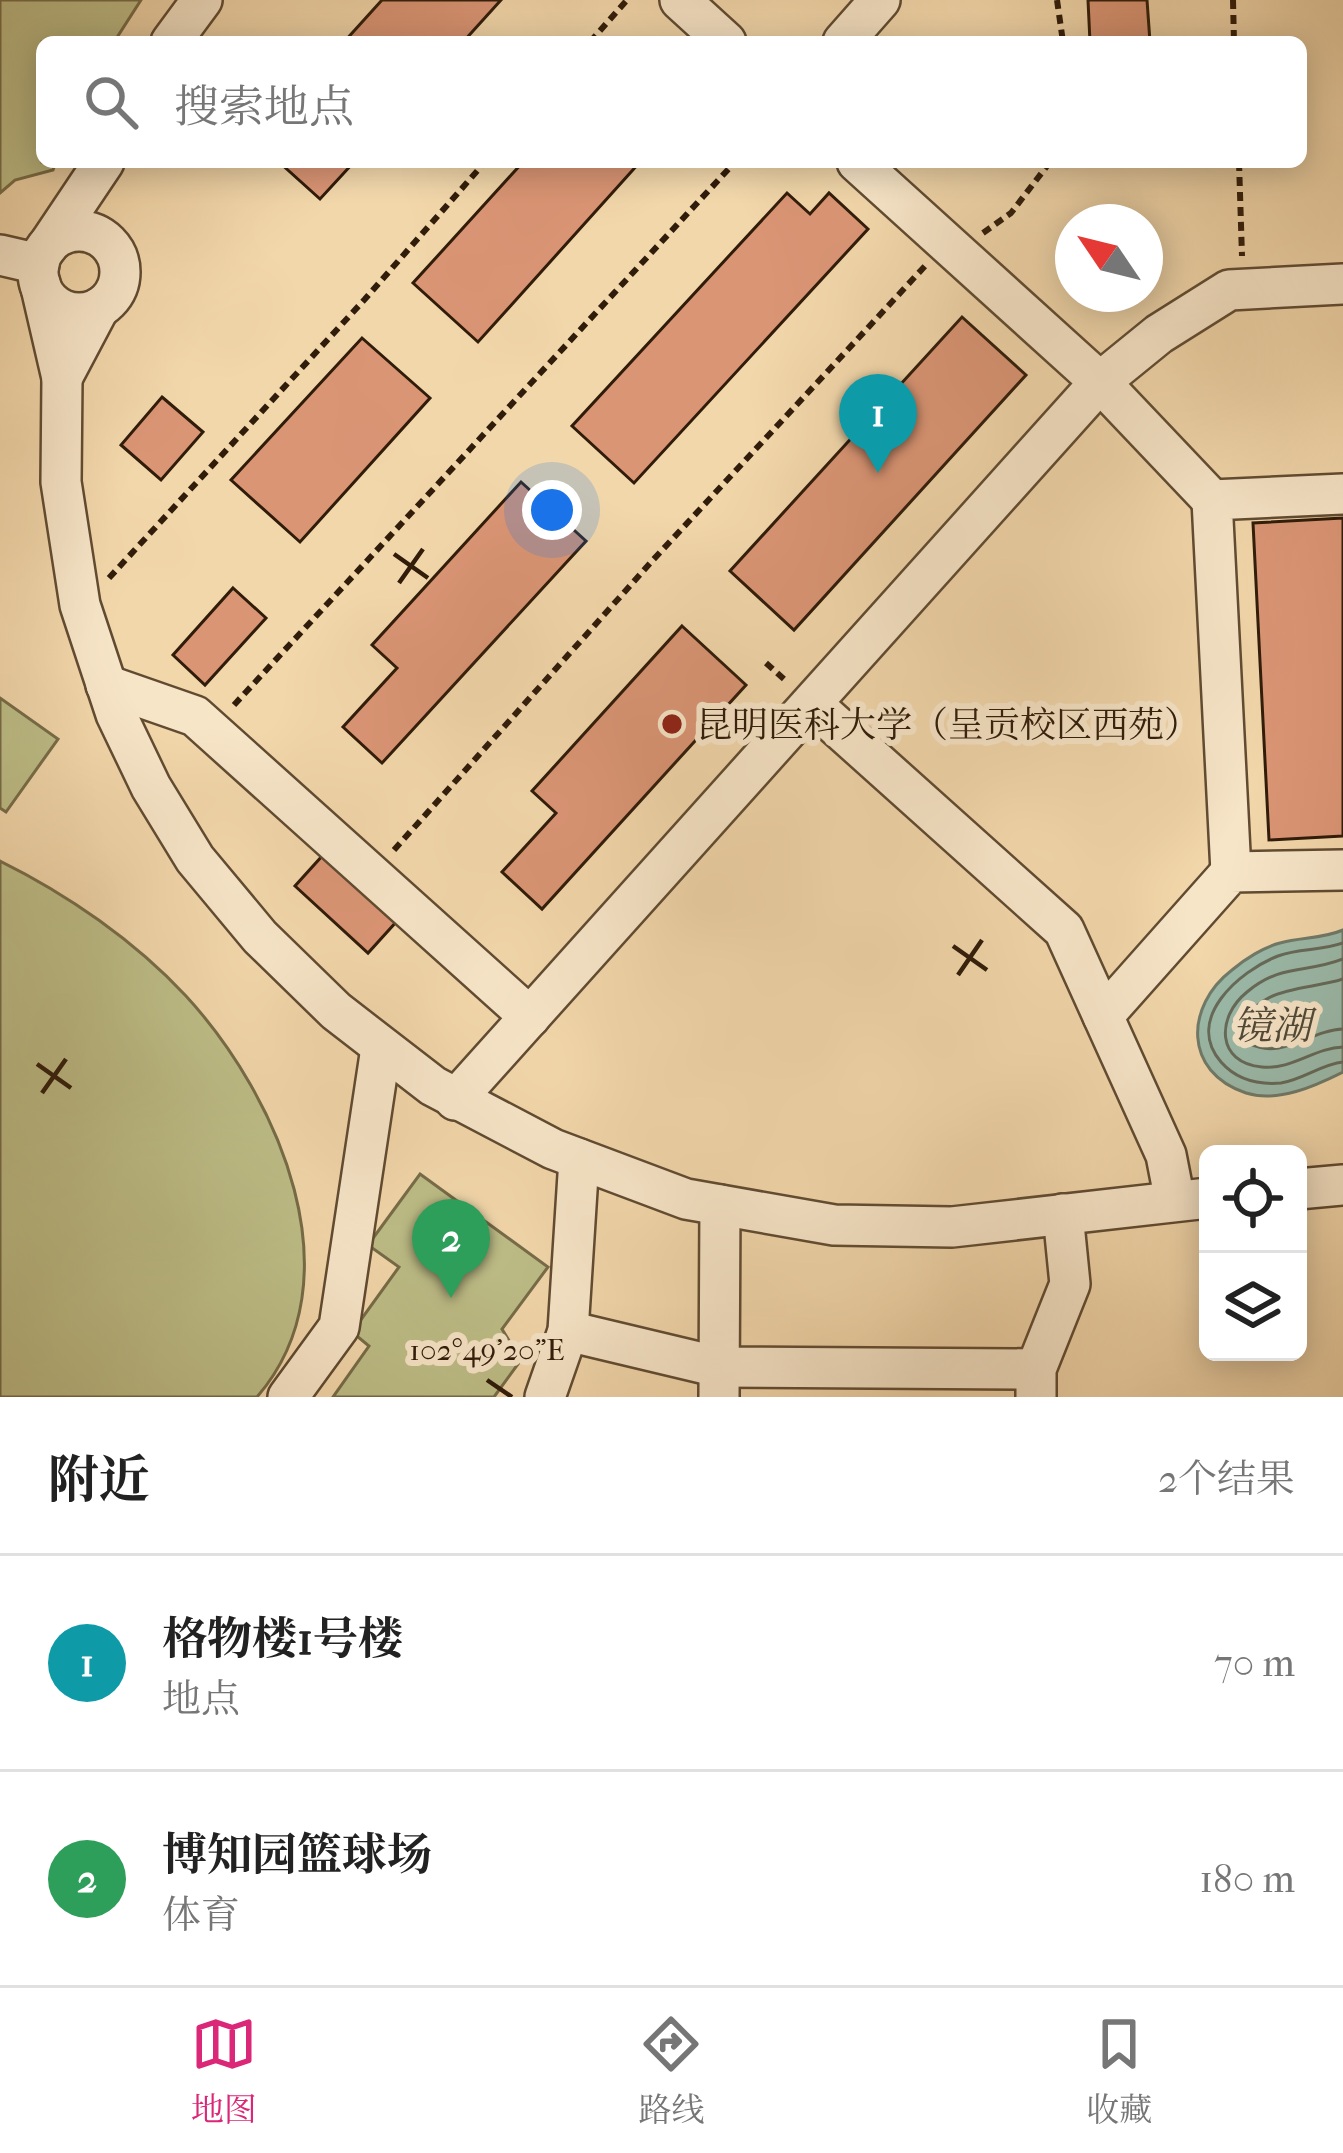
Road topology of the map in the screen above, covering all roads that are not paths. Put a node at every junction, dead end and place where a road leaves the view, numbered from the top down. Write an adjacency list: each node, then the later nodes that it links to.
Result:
1 (202, 0): 4 (street)
2 (680, 0): 5 (street)
3 (880, 0): 6 (street)
4 (175, 36)
5 (719, 36)
6 (848, 36)
7 (102, 168): 12 (street)
8 (107, 168): 10 (street)
9 (864, 168): 16 (street)
10 (114, 250): 12 (street); 14 (street)
11 (0, 255): 12 (street)
12 (40, 264): 14 (street); 15 (street)
13 (1343, 284): 16 (street)
14 (99, 308): 15 (street)
15 (62, 378): 19 (street)
16 (1100, 382): 18 (street); 20 (street)
17 (1343, 494): 18 (street)
18 (1212, 500): 22 (street)
19 (106, 685): 24 (street); 25 (street)
20 (812, 704): 23 (street); 24 (street)
21 (1343, 870): 22 (street)
22 (1231, 872): 23 (street)
23 (1103, 1016): 30 (street)
24 (530, 1017): 26 (street)
25 (381, 1048): 26 (street); 36 (street)
26 (455, 1100): 27 (street)
27 (579, 1159): 31 (street); 33 (street)
28 (1343, 1185): 29 (street)
29 (1307, 1189)
30 (1192, 1199): 32 (street)
31 (720, 1205): 32 (street); 34 (street)
32 (1064, 1214): 35 (street)
33 (568, 1331): 34 (street); 37 (street)
34 (719, 1382): 35 (street)
35 (1036, 1383)
36 (288, 1397)
37 (545, 1397)

